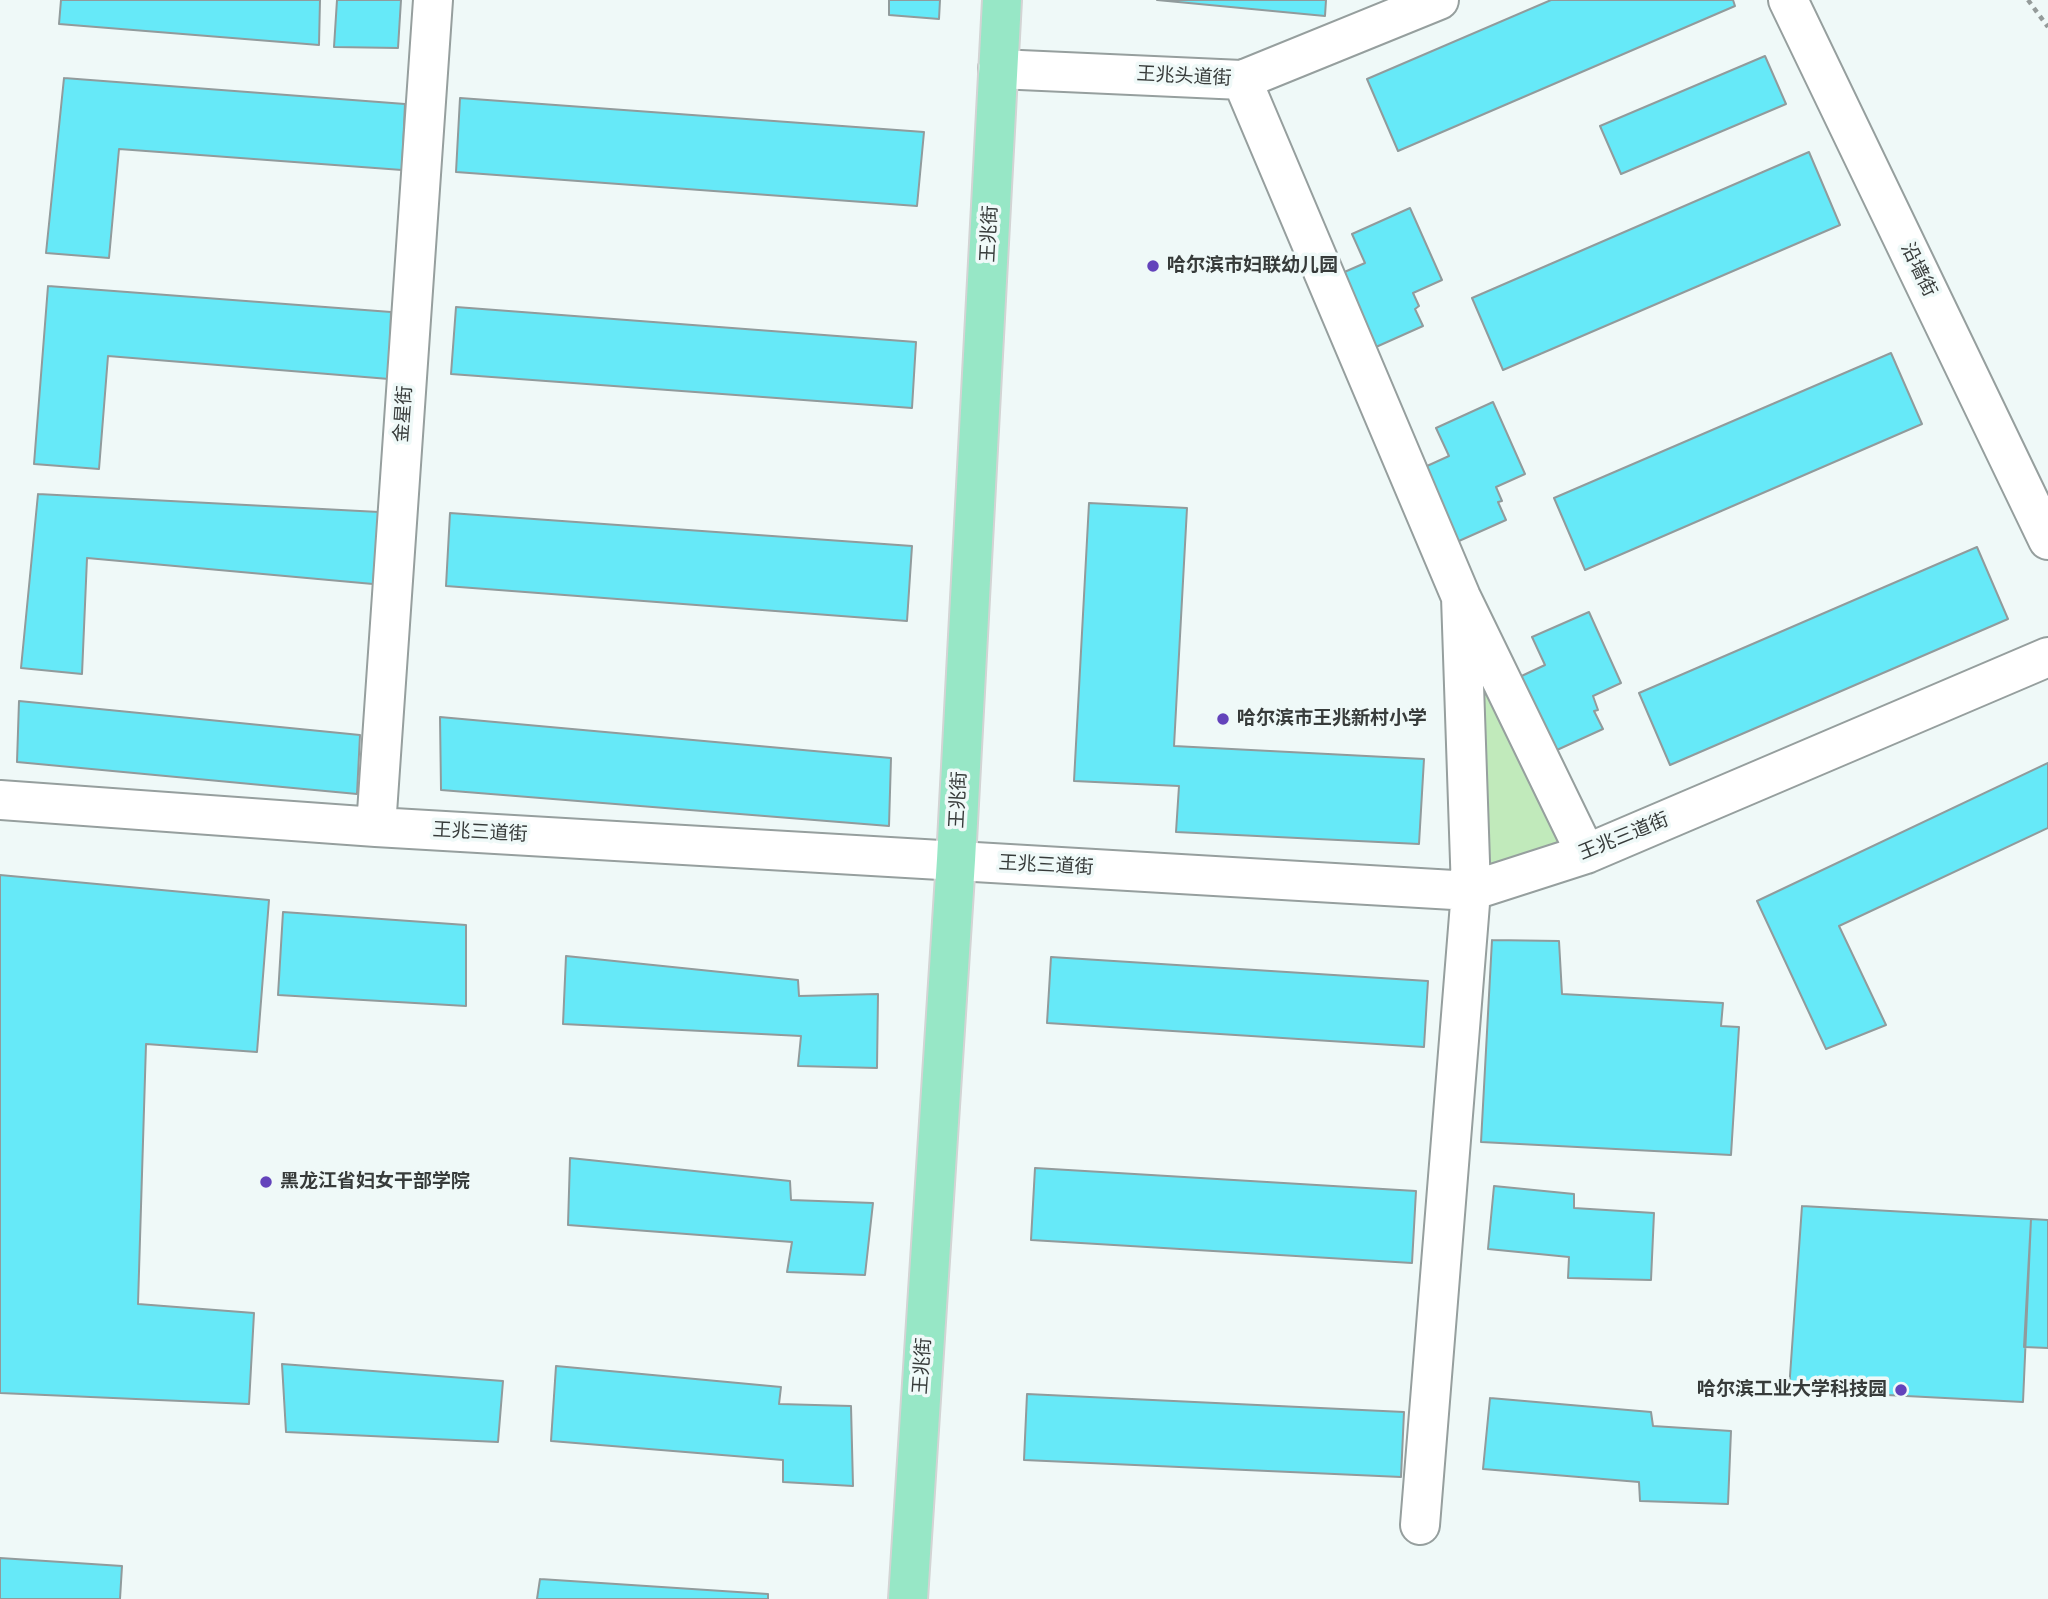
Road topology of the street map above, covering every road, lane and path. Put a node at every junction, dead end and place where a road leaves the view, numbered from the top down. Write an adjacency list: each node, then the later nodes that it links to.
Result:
1 (433, 0): 13 (street, 金星街)
2 (1002, 0): 7 (main road, 王兆街)
3 (1439, 0): 8 (street, 王兆头道街)
4 (1788, 0): 9 (street, 沿墙街)
5 (2028, 0): 6 (path)
6 (2048, 27)
7 (998, 69): 8 (street, 王兆头道街); 15 (main road, 王兆街)
8 (1242, 80): 10 (street)
9 (2048, 540)
10 (1461, 597): 14 (street); 16 (street)
11 (2048, 657): 14 (street, 王兆三道街)
12 (0, 800): 13 (street, 王兆三道街)
13 (376, 827): 15 (street, 王兆三道街)
14 (1586, 855): 16 (street, 王兆三道街)
15 (956, 860): 16 (street, 王兆三道街); 18 (main road, 王兆街)
16 (1471, 891): 17 (street)
17 (1420, 1525)
18 (908, 1599)

